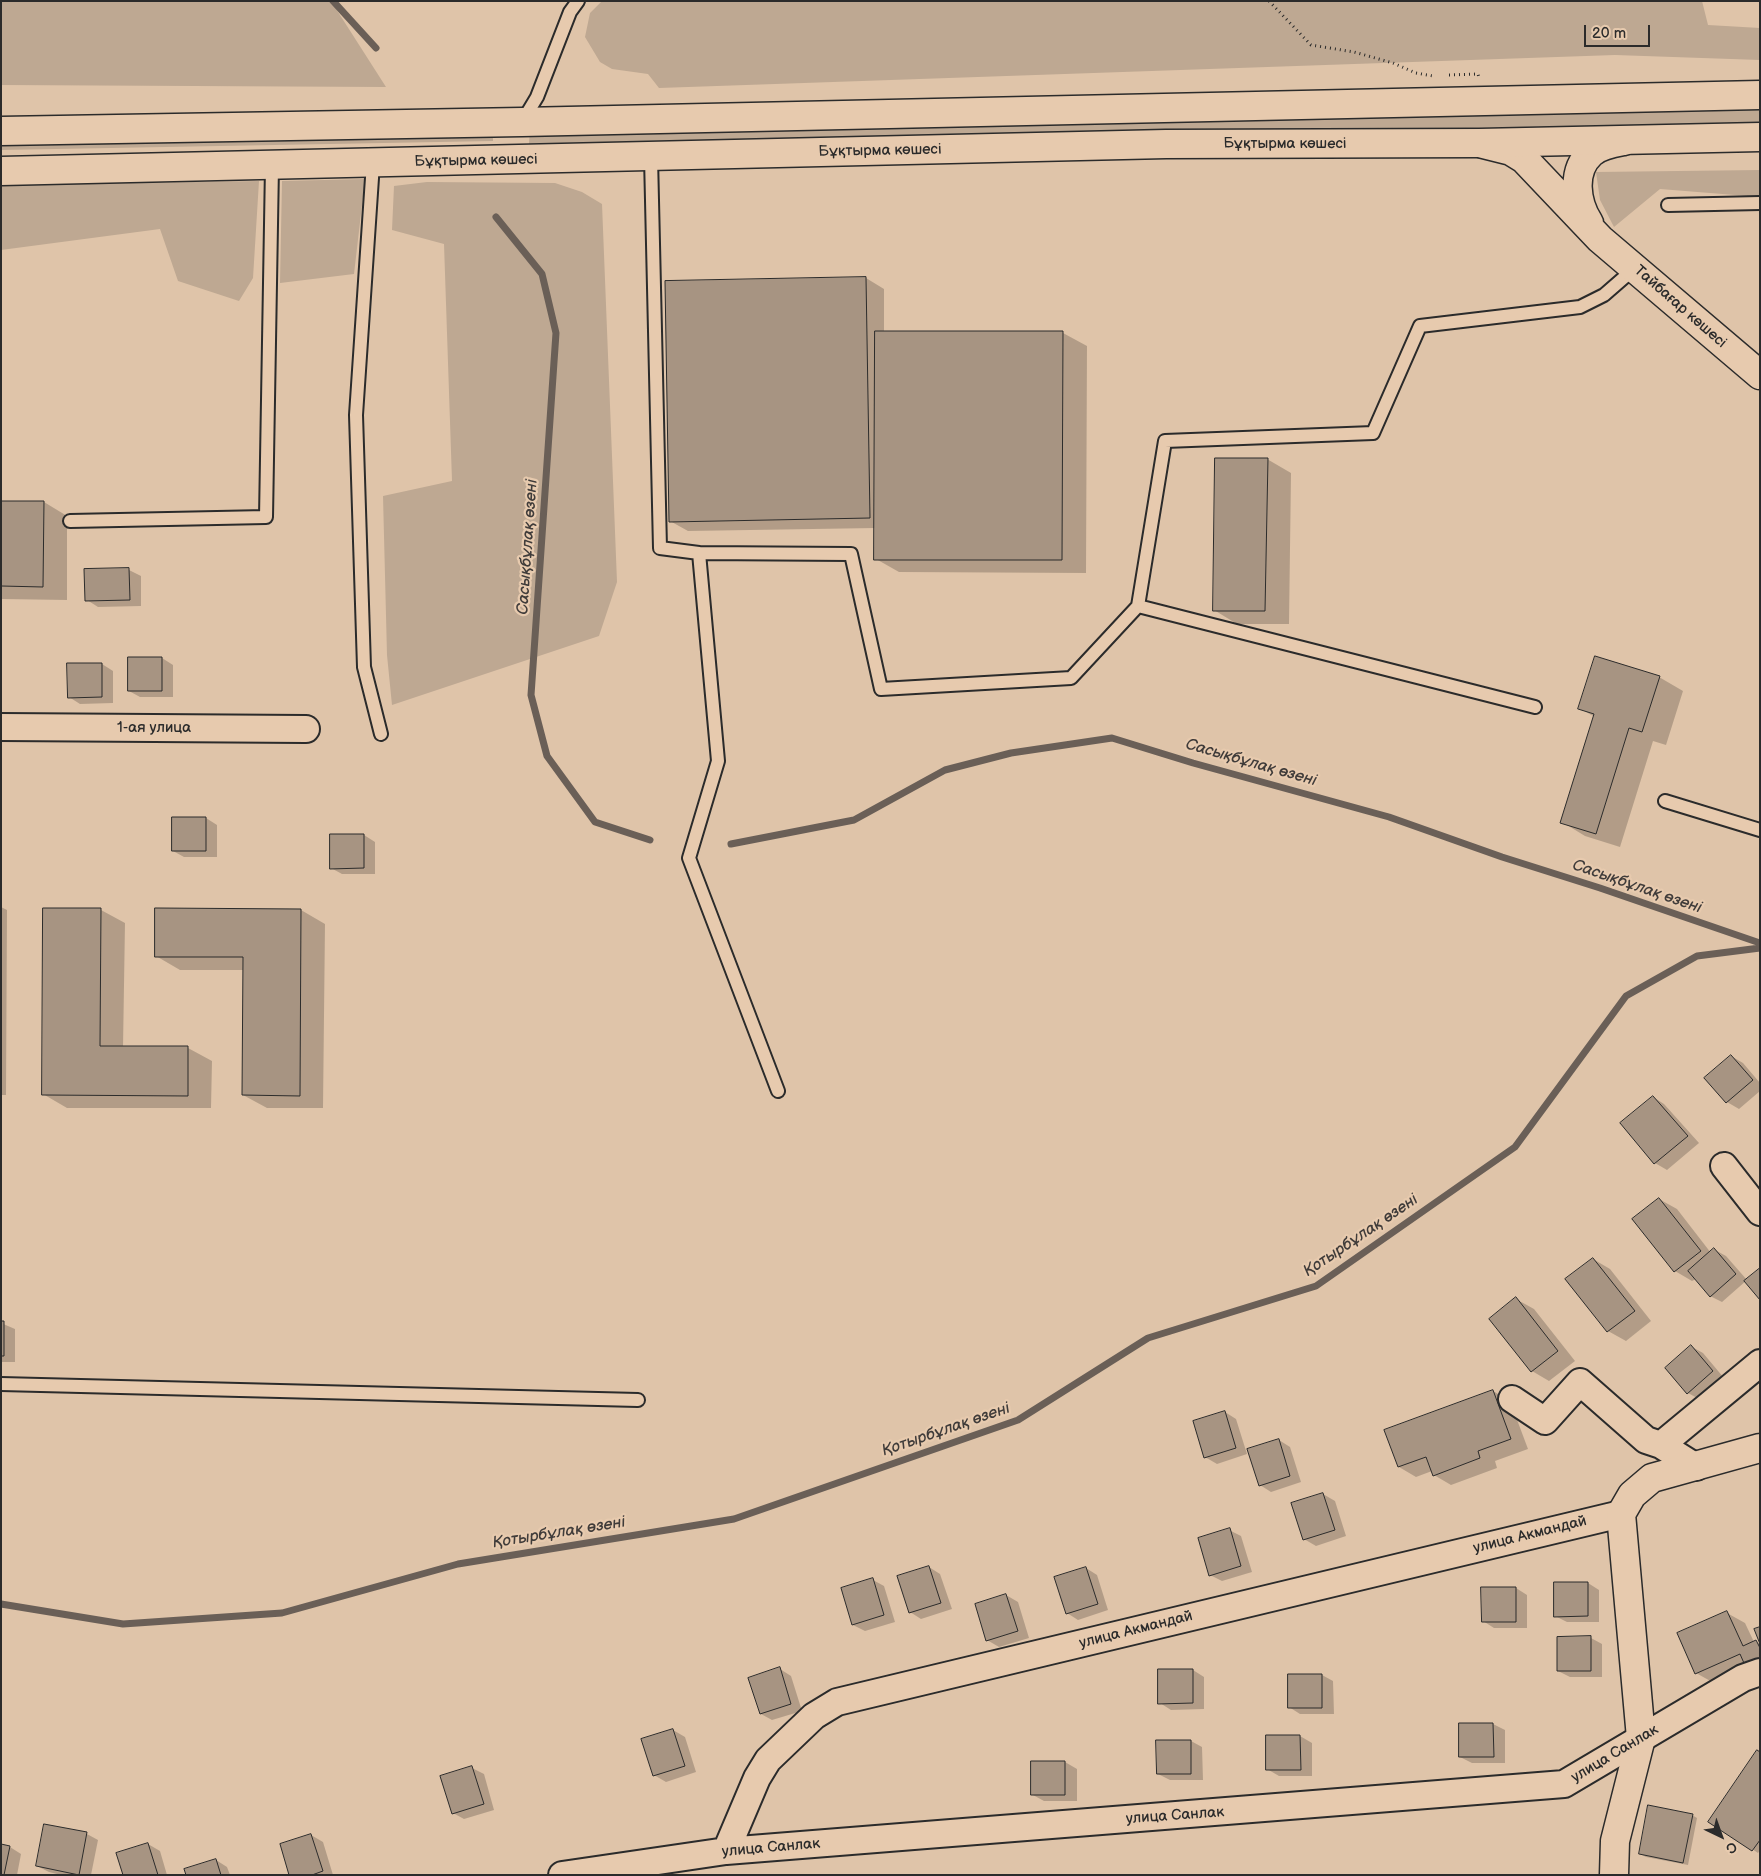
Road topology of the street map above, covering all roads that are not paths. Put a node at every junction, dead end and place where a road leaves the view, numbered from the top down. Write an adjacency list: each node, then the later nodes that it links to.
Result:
1 (578, 1): 3 (lane)
2 (1760, 95): 3 (main road)
3 (522, 122): 4 (main road); 9 (main road)
4 (1, 131)
5 (1760, 137): 6 (main road, Бұқтырма көшесі)
6 (1629, 140): 7 (main road, Бұқтырма көшесі); 15 (main road)
7 (1480, 143): 8 (main road, Бұқтырма көшесі); 15 (main road)
8 (651, 156): 9 (main road, Бұқтырма көшесі); 19 (lane)
9 (523, 160): 10 (main road, Бұқтырма көшесі)
10 (373, 163): 11 (main road, Бұқтырма көшесі); 24 (lane)
11 (272, 166): 12 (main road, Бұқтырма көшесі); 18 (lane)
12 (1, 171)
13 (1760, 203): 14 (lane)
14 (1668, 205)
15 (1600, 239): 16 (main road, Тайбағар көшесі)
16 (1635, 268): 17 (main road, Тайбағар көшесі); 20 (lane)
17 (1760, 375)
18 (70, 521)
19 (698, 552): 20 (lane); 27 (lane)
20 (1138, 606): 21 (lane)
21 (1535, 707)
22 (1, 727): 23 (street, 1-ая улица)
23 (306, 729)
24 (380, 734)
25 (1664, 801): 26 (lane)
26 (1760, 830)
27 (778, 1091)
28 (1724, 1166): 29 (street)
29 (1760, 1212)
30 (1760, 1363): 34 (street)
31 (1, 1384): 33 (lane)
32 (1512, 1399): 34 (street)
33 (638, 1400)
34 (1661, 1445): 36 (street)
35 (1760, 1448): 36 (main road)
36 (1696, 1467): 37 (main road)
37 (1621, 1514): 39 (main road); 40 (street, улица Акмандай)
38 (1754, 1682): 39 (street, улица Санлак)
39 (1641, 1738): 40 (street, улица Санлак); 42 (main road)
40 (726, 1851): 41 (street, улица Санлак)
41 (562, 1875)
42 (1614, 1875)

